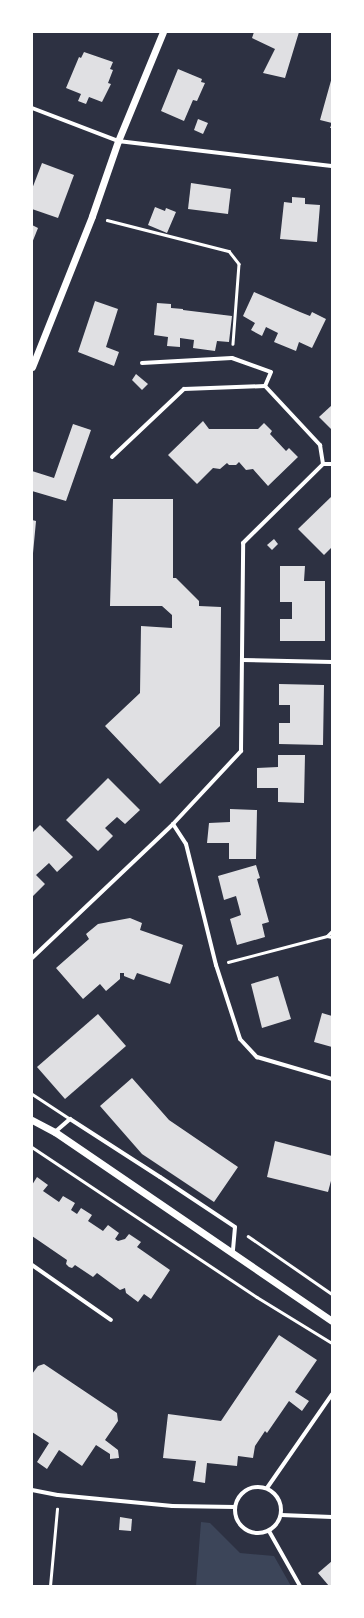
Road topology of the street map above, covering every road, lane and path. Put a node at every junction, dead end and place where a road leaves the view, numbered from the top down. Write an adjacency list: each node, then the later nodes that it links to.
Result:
1 (163, 32): 3 (street)
2 (32, 108): 3 (street)
3 (118, 141): 4 (street); 5 (street)
4 (332, 166)
5 (92, 216): 6 (path); 8 (street)
6 (232, 358): 7 (street); 9 (street)
7 (142, 363)
8 (32, 367)
9 (265, 386): 10 (street); 11 (street)
10 (112, 457)
11 (323, 464): 12 (street); 13 (street)
12 (332, 464)
13 (242, 660): 14 (street); 15 (street)
14 (332, 662)
15 (173, 824): 19 (street); 20 (street)
16 (332, 931): 17 (path)
17 (327, 936): 18 (path); 20 (path)
18 (332, 937)
19 (32, 958)
20 (216, 965): 21 (street)
21 (332, 1079)
22 (32, 1094): 23 (lane)
23 (70, 1119): 25 (street); 27 (street)
24 (32, 1120): 25 (street)
25 (55, 1132): 28 (street)
26 (32, 1147): 33 (path)
27 (235, 1227): 28 (street); 30 (path)
28 (233, 1252): 32 (street)
29 (32, 1265): 31 (street)
30 (332, 1294)
31 (111, 1320)
32 (332, 1321)
33 (332, 1343)
34 (332, 1394): 35 (street)
35 (267, 1488): 38 (street); 39 (street)
36 (32, 1490): 37 (street)
37 (58, 1495): 38 (street); 42 (path)
38 (235, 1507): 41 (street)
39 (281, 1514): 40 (street); 41 (street)
40 (332, 1517)
41 (268, 1531): 43 (street)
42 (50, 1586)
43 (300, 1586)

